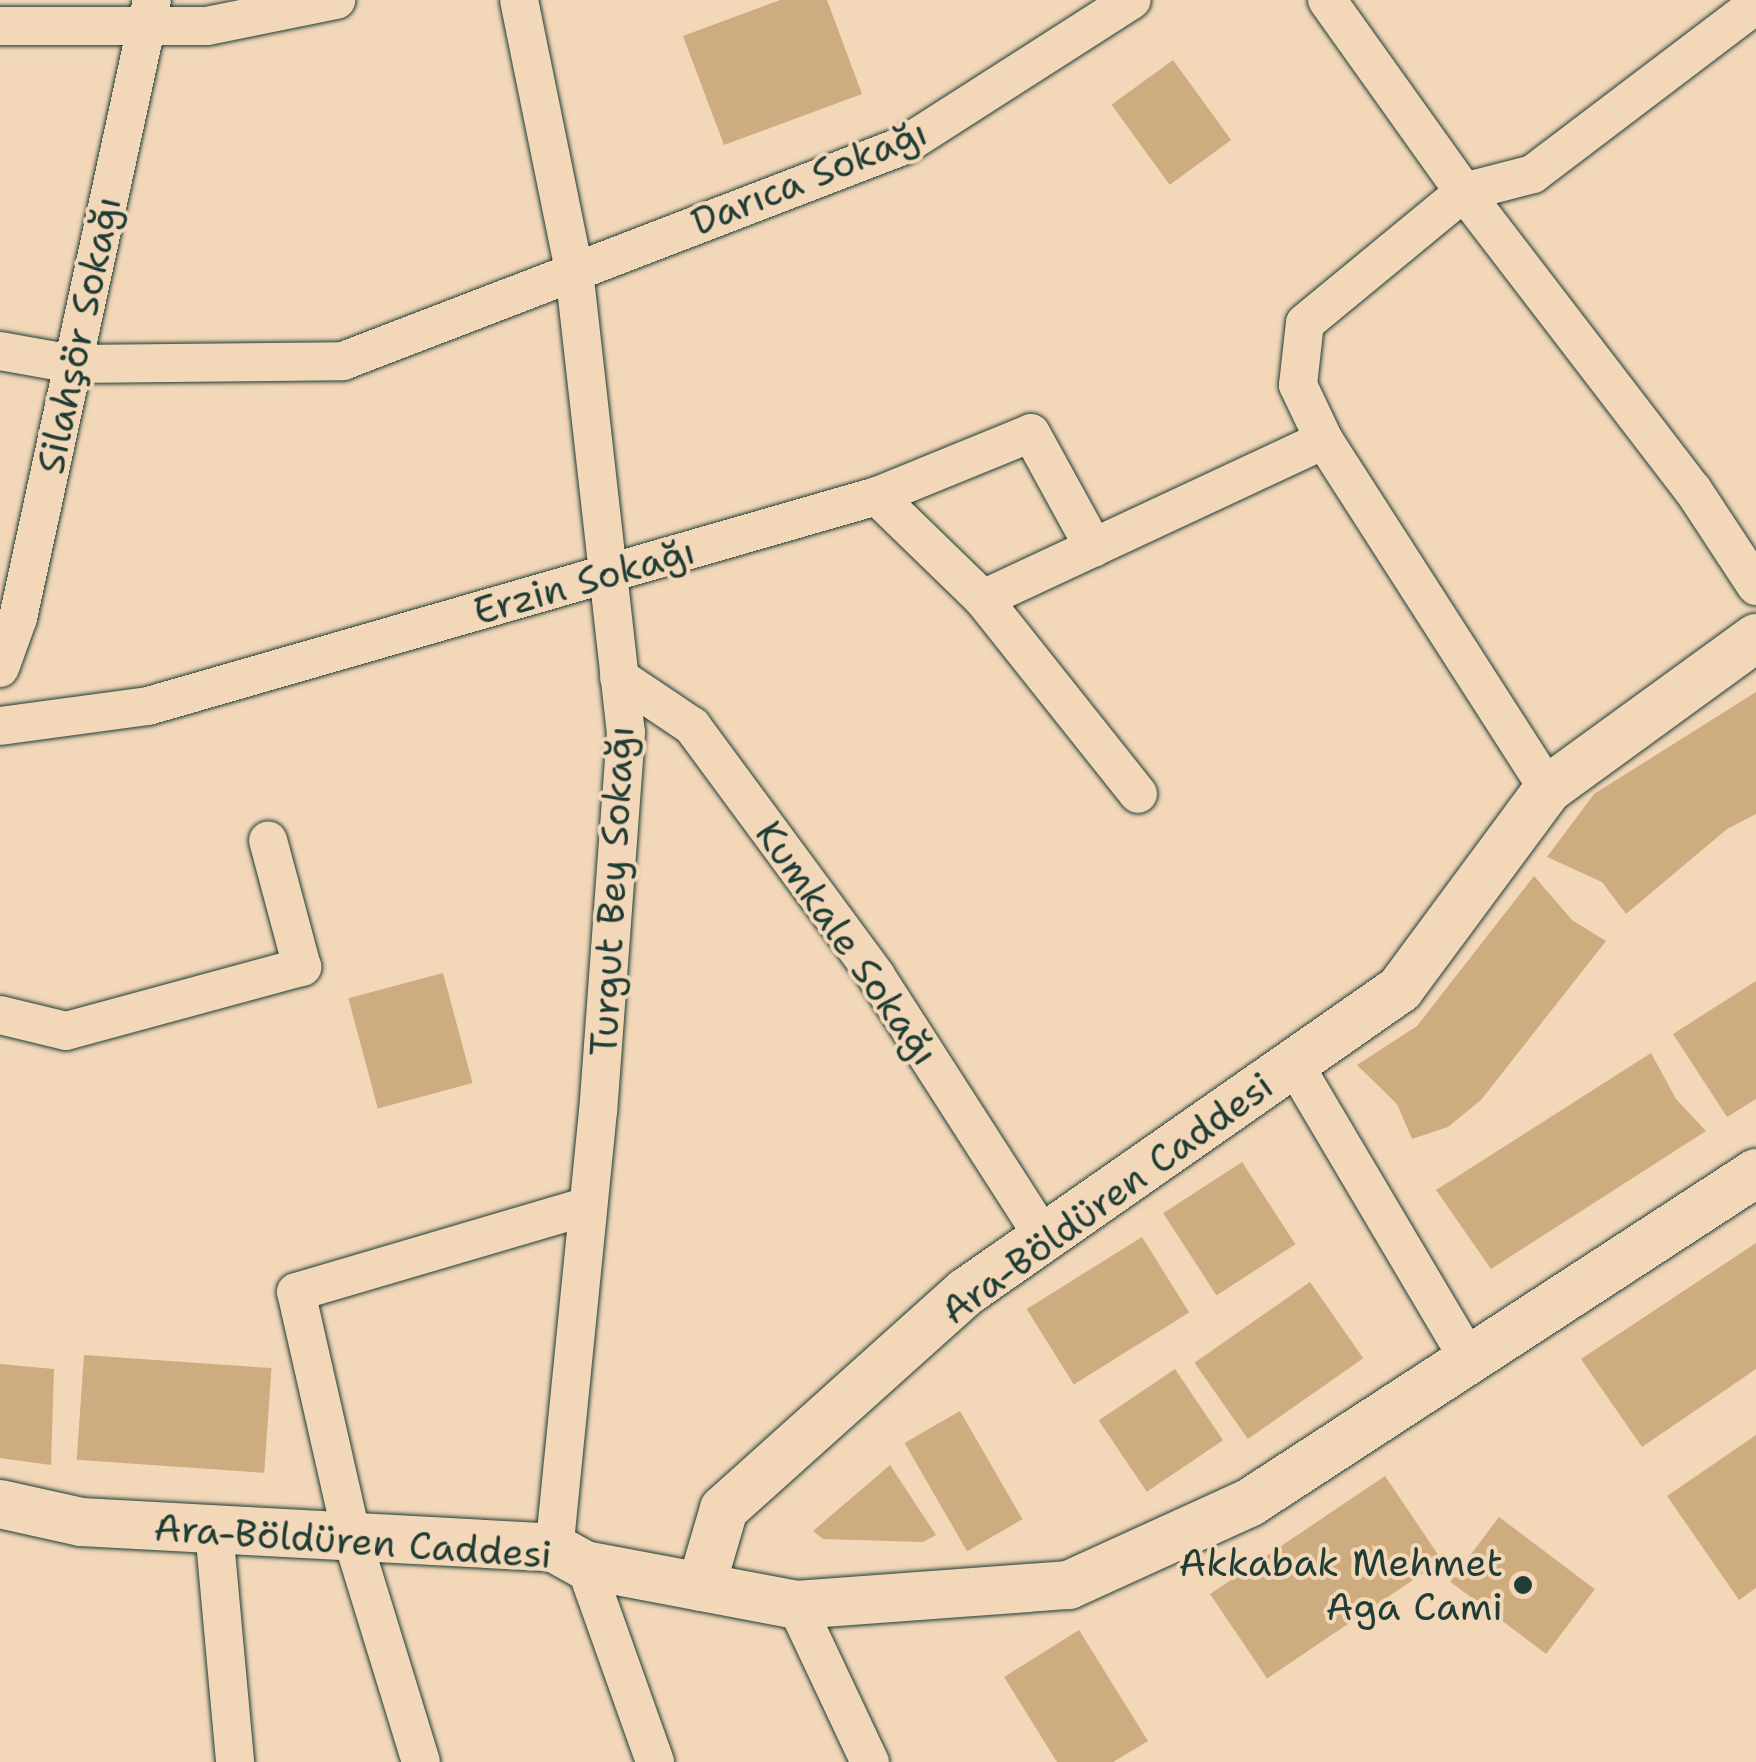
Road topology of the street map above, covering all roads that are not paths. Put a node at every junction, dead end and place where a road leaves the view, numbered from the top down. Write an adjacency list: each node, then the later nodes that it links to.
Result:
1 (336, 0): 6 (street)
2 (519, 0): 9 (street, Turgut Bey Sokağı)
3 (1132, 0): 9 (street, Darıca Sokağı)
4 (1328, 0): 8 (street)
5 (1756, 5): 8 (street)
6 (148, 14): 7 (street); 11 (street, Silahşör Sokağı)
7 (0, 26)
8 (1464, 192): 12 (street); 16 (street)
9 (574, 270): 11 (street, Darıca Sokağı); 15 (street, Turgut Bey Sokağı)
10 (0, 351): 11 (street, Darıca Sokağı)
11 (73, 364): 19 (street, Silahşör Sokağı)
12 (1324, 440): 14 (street); 22 (street)
13 (878, 496): 14 (street, Erzin Sokağı); 15 (street, Erzin Sokağı); 17 (street)
14 (1094, 548): 17 (street)
15 (605, 576): 20 (street, Turgut Bey Sokağı); 21 (street, Erzin Sokağı)
16 (1756, 586)
17 (983, 599): 23 (street)
18 (1756, 638): 22 (street, Ara-Böldüren Caddesi)
19 (0, 668)
20 (619, 678): 28 (street, Turgut Bey Sokağı); 29 (street, Kumkale Sokağı)
21 (0, 726)
22 (1548, 789): 26 (street, Ara-Böldüren Caddesi)
23 (1138, 794)
24 (268, 840): 25 (street)
25 (0, 1015)
26 (1294, 1064): 29 (street, Ara-Böldüren Caddesi); 30 (street)
27 (1756, 1172): 30 (street)
28 (588, 1206): 33 (street); 34 (street, Turgut Bey Sokağı)
29 (1044, 1238): 35 (street, Ara-Böldüren Caddesi)
30 (1469, 1360): 36 (street)
31 (0, 1504): 32 (street, Ara-Böldüren Caddesi)
32 (214, 1530): 33 (street, Ara-Böldüren Caddesi); 37 (street)
33 (352, 1538): 34 (street, Ara-Böldüren Caddesi); 38 (street)
34 (569, 1556): 35 (street, Ara-Böldüren Caddesi); 39 (street)
35 (701, 1587): 36 (street)
36 (796, 1606): 40 (street)
37 (235, 1762)
38 (421, 1762)
39 (655, 1762)
40 (870, 1762)

